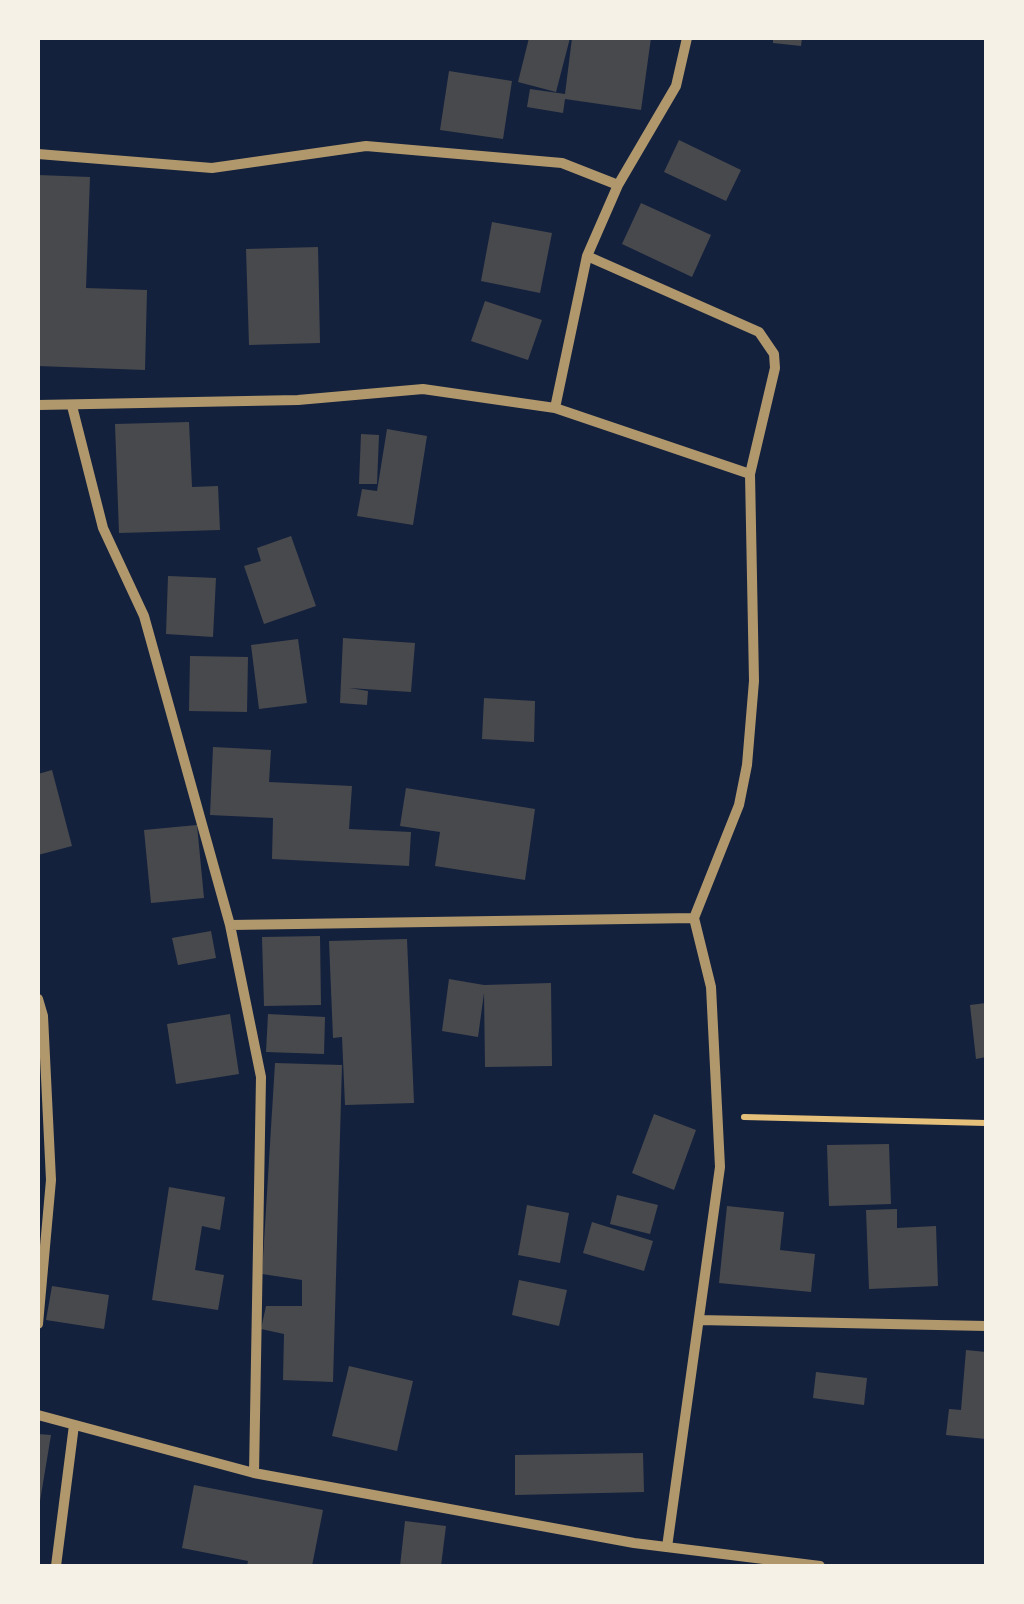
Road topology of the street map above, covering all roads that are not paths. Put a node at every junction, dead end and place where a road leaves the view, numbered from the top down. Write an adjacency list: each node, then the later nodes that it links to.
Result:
1 (687, 38): 3 (street)
2 (38, 154): 3 (street)
3 (618, 186): 4 (street)
4 (587, 256): 7 (street); 8 (street)
5 (38, 405): 6 (street)
6 (72, 406): 7 (street); 10 (street)
7 (555, 408): 8 (street)
8 (750, 474): 9 (street)
9 (694, 918): 10 (street); 12 (street)
10 (230, 925): 17 (street)
11 (38, 999): 13 (street)
12 (698, 1320): 14 (street); 18 (street)
13 (38, 1324)
14 (986, 1326)
15 (38, 1415): 16 (street)
16 (74, 1425): 17 (street); 20 (street)
17 (254, 1473): 18 (street)
18 (667, 1547): 19 (street)
19 (732, 1561): 21 (street)
20 (56, 1566)
21 (820, 1566)

